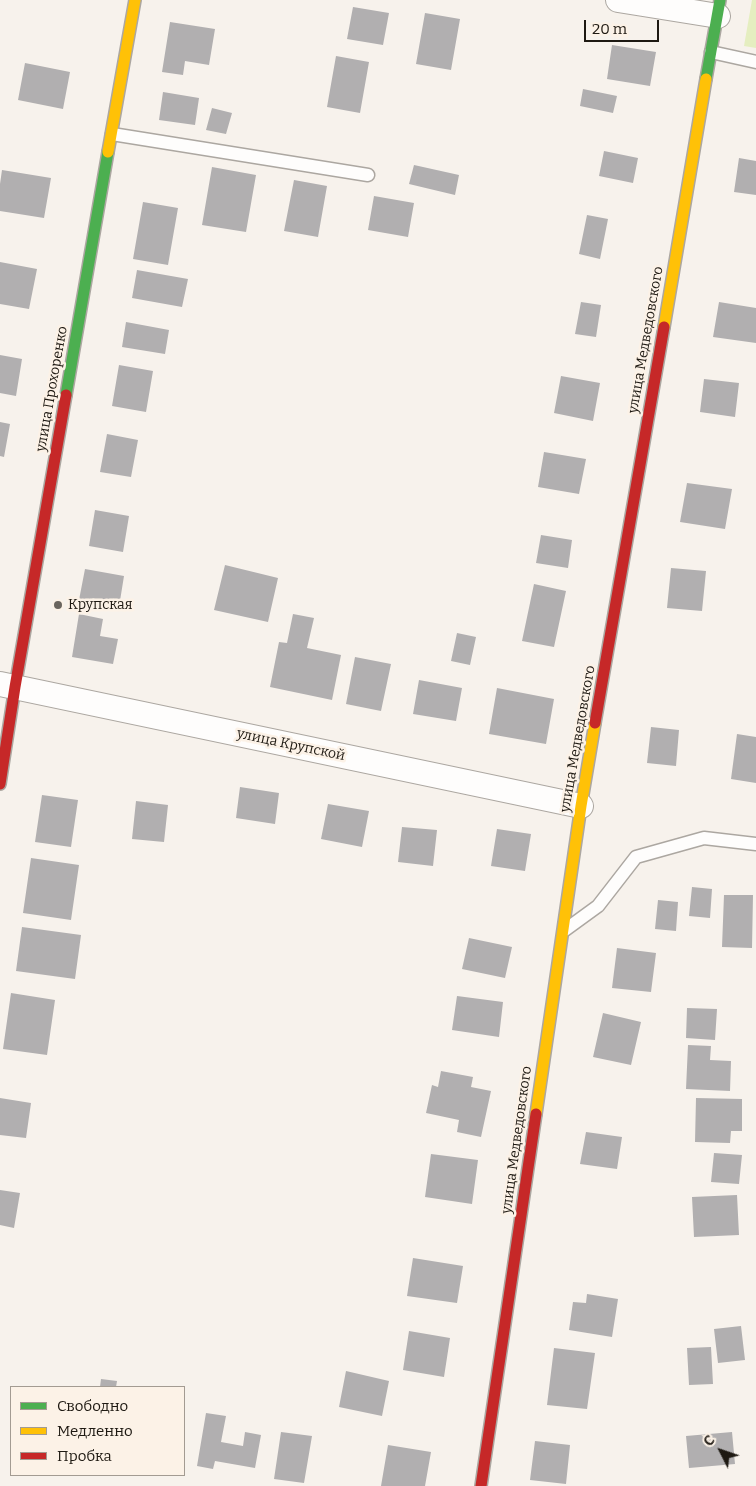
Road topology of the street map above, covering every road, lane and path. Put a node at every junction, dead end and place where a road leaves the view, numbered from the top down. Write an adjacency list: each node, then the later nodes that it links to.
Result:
1 (135, 0): 6 (street, улица Прохоренко)
2 (618, 0): 3 (street)
3 (719, 8): 4 (street, улица Медведовского)
4 (711, 52): 5 (lane); 10 (street, улица Медведовского)
5 (756, 62)
6 (112, 134): 7 (lane); 8 (street, улица Прохоренко)
7 (368, 175)
8 (8, 686): 9 (street, улица Прохоренко); 10 (street, улица Крупской)
9 (0, 784)
10 (581, 806): 12 (street, улица Медведовского)
11 (756, 844): 12 (lane)
12 (563, 931): 13 (street, улица Медведовского)
13 (482, 1486)

